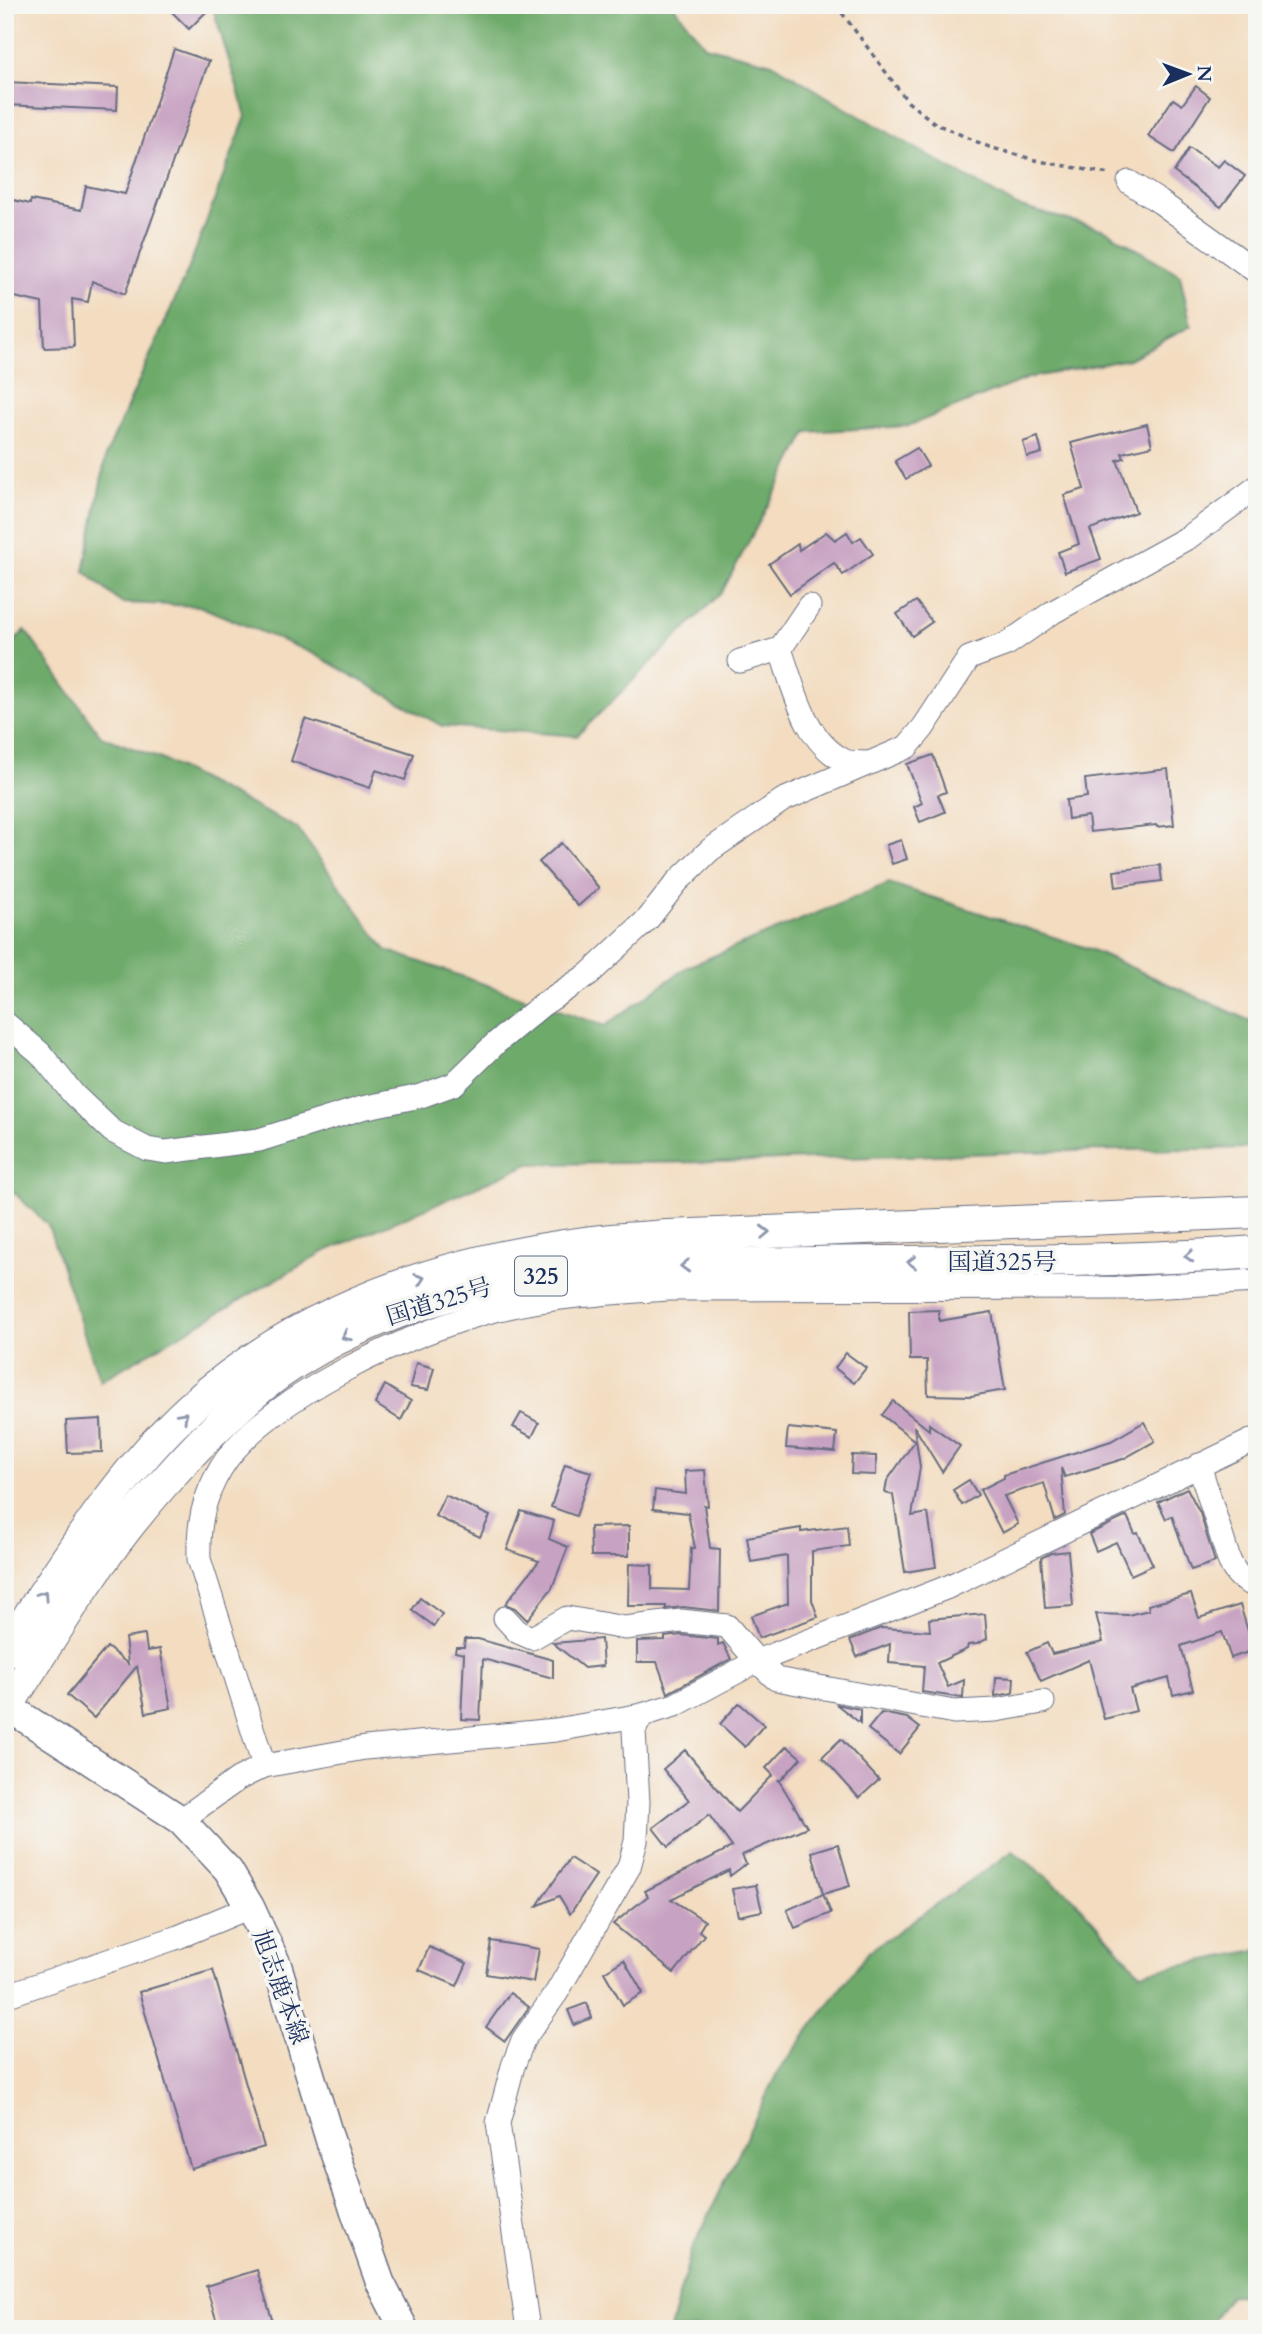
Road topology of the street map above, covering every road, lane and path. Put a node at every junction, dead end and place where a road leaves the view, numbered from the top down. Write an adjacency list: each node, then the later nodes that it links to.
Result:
1 (836, 5): 2 (path)
2 (1129, 182): 3 (street)
3 (1257, 272)
4 (1257, 487): 8 (street)
5 (808, 606): 6 (street)
6 (780, 649): 7 (street); 8 (street)
7 (740, 661)
8 (874, 763): 9 (street)
9 (5, 1023)
10 (1257, 1212): 17 (highway, 国道325号 / 325, one-way to 10)
11 (1257, 1252): 20 (highway, 国道325号 / 325, one-way to 20)
12 (1257, 1281): 22 (street)
13 (1257, 1438): 14 (street)
14 (1199, 1465): 15 (street); 18 (street)
15 (1257, 1586)
16 (505, 1618): 18 (street)
17 (5, 1652)
18 (757, 1661): 19 (street); 21 (street)
19 (1043, 1702)
20 (6, 1707): 23 (main road, 旭志鹿本線)
21 (642, 1715): 22 (street); 27 (street)
22 (264, 1766): 23 (street)
23 (181, 1821): 24 (main road, 旭志鹿本線)
24 (250, 1907): 25 (street); 26 (main road, 旭志鹿本線)
25 (5, 1996)
26 (404, 2329)
27 (528, 2329)

